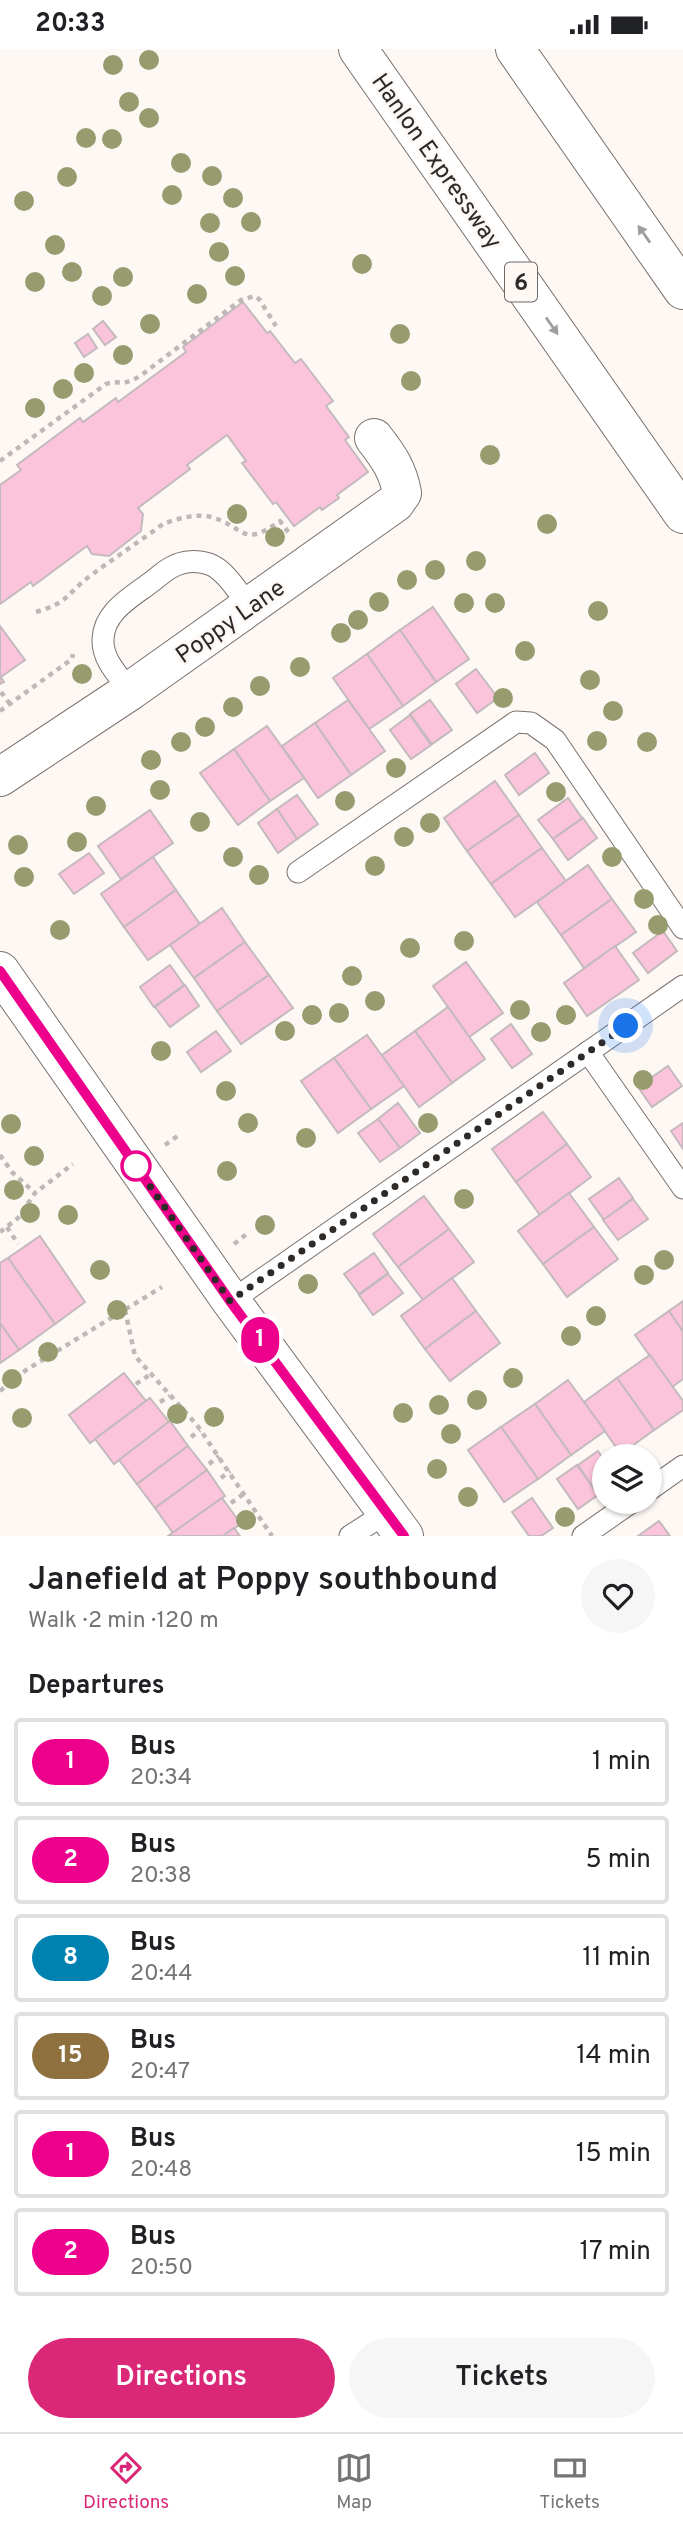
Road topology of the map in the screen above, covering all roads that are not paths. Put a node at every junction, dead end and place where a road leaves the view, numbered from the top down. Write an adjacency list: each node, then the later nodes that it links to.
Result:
1 (358, 49): 5 (main road, Hanlon Expressway / 6, one-way to 5)
2 (515, 49): 3 (main road, one-way to 2)
3 (683, 290)
4 (374, 438): 6 (main road, Poppy Lane)
5 (683, 515)
6 (250, 607): 7 (main road, Poppy Lane); 7 (lane)
7 (130, 691): 8 (main road, Poppy Lane)
8 (0, 777)
9 (298, 872): 10 (lane)
10 (683, 928)
11 (0, 971): 15 (main road)
12 (683, 986): 13 (lane)
13 (588, 1052): 14 (lane); 15 (lane)
14 (683, 1188)
15 (230, 1301): 19 (main road)
16 (683, 1466): 17 (lane)
17 (662, 1481)
18 (614, 1514): 21 (lane)
19 (395, 1525): 20 (lane)
20 (350, 1536)
21 (583, 1536)

